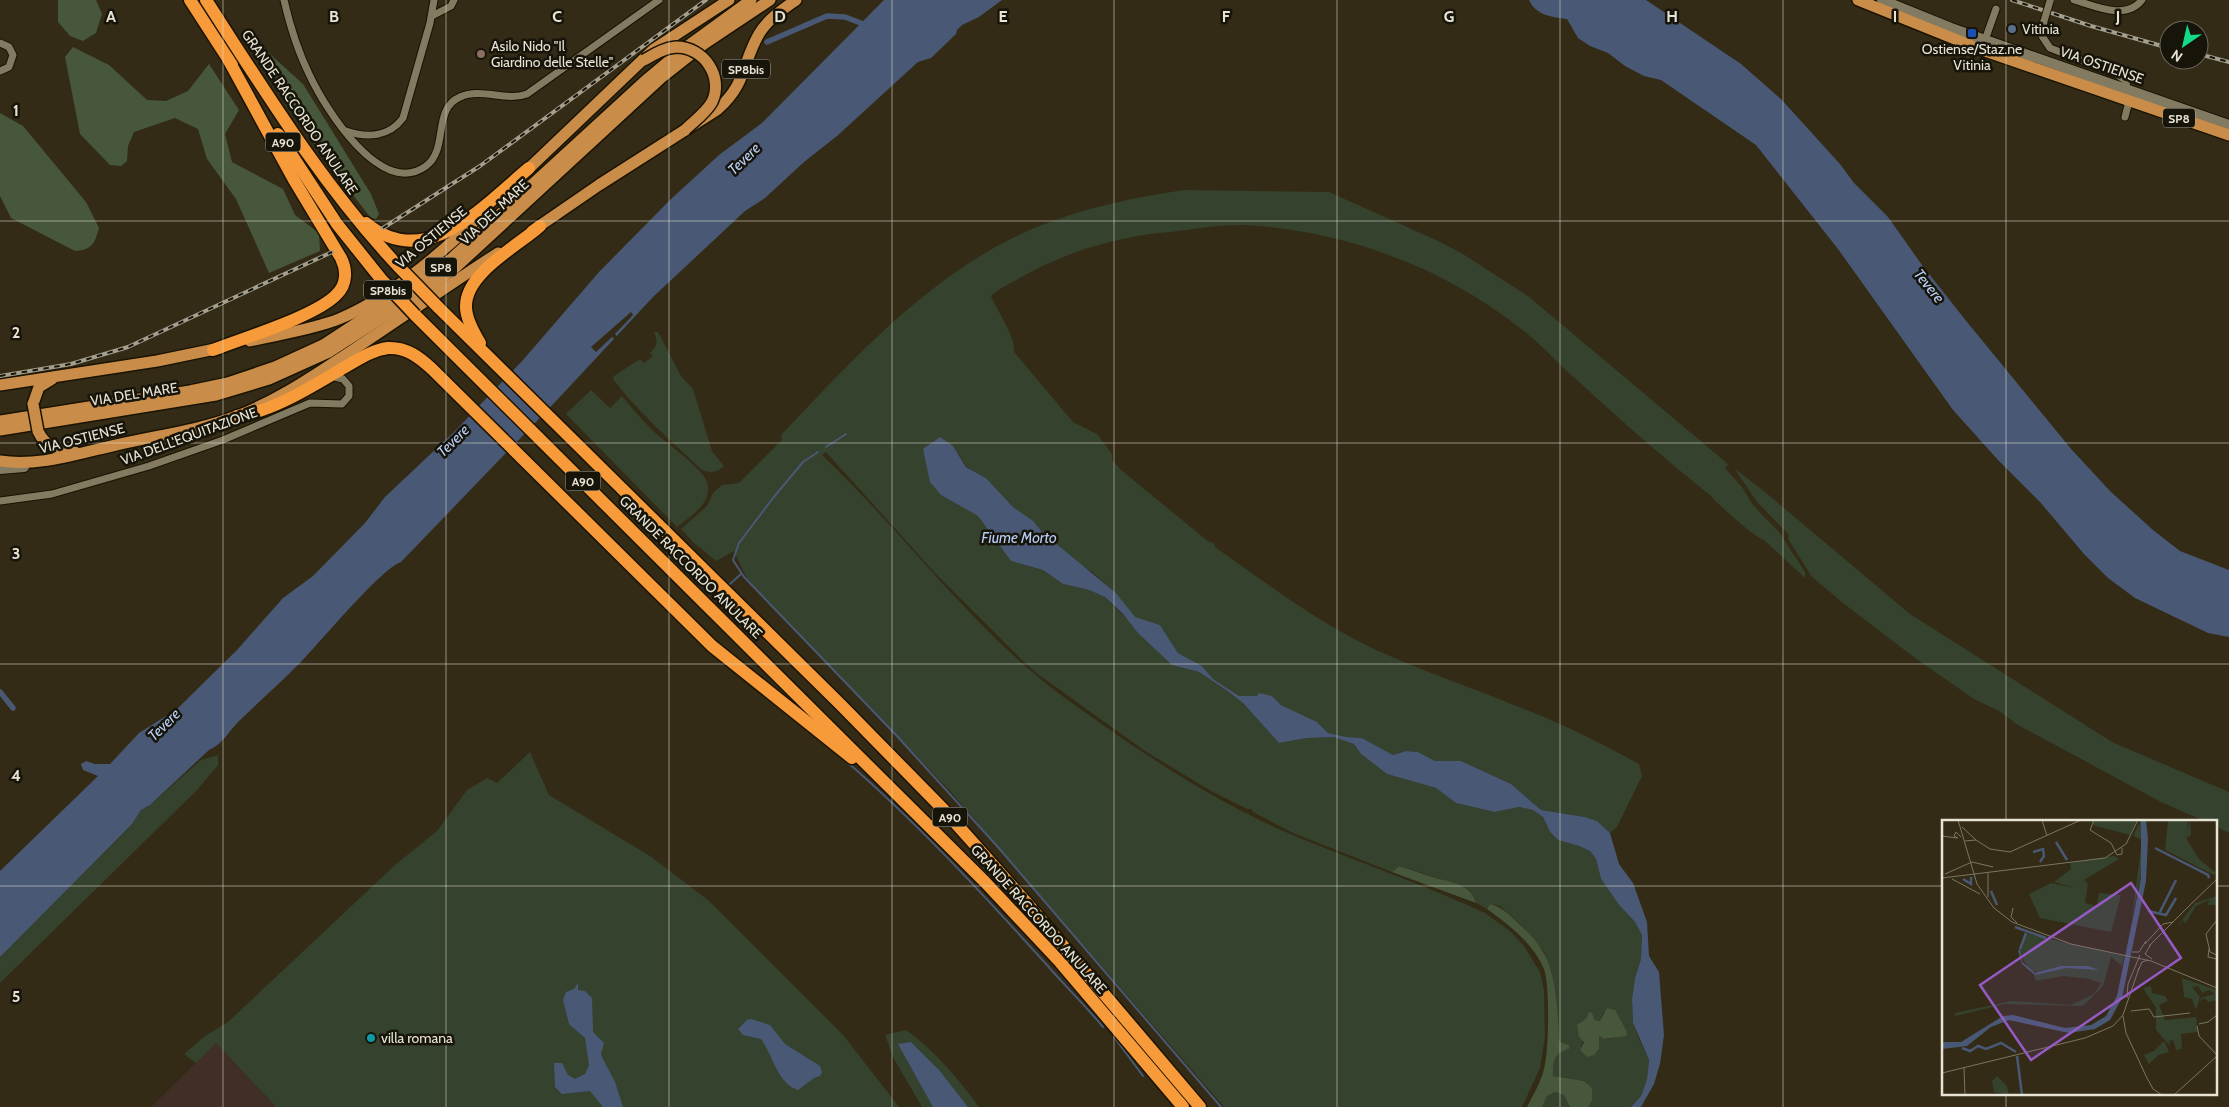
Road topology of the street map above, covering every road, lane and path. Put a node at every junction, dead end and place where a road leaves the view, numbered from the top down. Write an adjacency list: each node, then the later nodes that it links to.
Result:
1 (190, 0): 20 (highway, GRANDE RACCORDO ANULARE / A90)
2 (206, 0): 32 (highway, GRANDE RACCORDO ANULARE / A90)
3 (284, 0): 27 (street)
4 (434, 0): 17 (street)
5 (454, 0): 17 (street)
6 (659, 0): 30 (street)
7 (727, 0): 21 (main road, VIA OSTIENSE / SP8bis)
8 (751, 0): 40 (main road, VIA DEL MARE / SP8)
9 (770, 0): 41 (main road, VIA DEL MARE / SP8)
10 (796, 0): 26 (main road, SP8bis, bridge)
11 (1858, 0): 23 (main road, SP8)
12 (1882, 0): 18 (main road, VIA OSTIENSE)
13 (2074, 0): 14 (street)
14 (2142, 0)
15 (2050, 1): 23 (street, bridge)
16 (1996, 14): 18 (street)
17 (432, 16): 29 (street)
18 (1985, 40): 23 (main road, VIA OSTIENSE)
19 (0, 43): 22 (street)
20 (228, 59): 34 (highway); 49 (highway, GRANDE RACCORDO ANULARE / A90, bridge)
21 (644, 60): 26 (main road, bridge); 31 (main road, VIA OSTIENSE / SP8bis)
22 (0, 71)
23 (2128, 95): 24 (street); 25 (main road, VIA OSTIENSE); 28 (main road, SP8)
24 (2126, 117)
25 (2229, 125)
26 (685, 130): 33 (main road, VIA OSTIENSE / SP8bis)
27 (345, 131): 29 (street); 30 (street)
28 (2229, 135)
29 (374, 136): 30 (street)
30 (363, 151)
31 (530, 168): 32 (highway); 34 (main road, VIA OSTIENSE / SP8bis)
32 (330, 186): 35 (highway, GRANDE RACCORDO ANULARE / A90, bridge)
33 (540, 226): 35 (highway); 39 (main road, VIA OSTIENSE / SP8bis)
34 (213, 350): 36 (main road, VIA OSTIENSE / SP8bis)
35 (499, 367): 51 (highway, GRANDE RACCORDO ANULARE / A90)
36 (61, 375): 38 (main road, VIA OSTIENSE / SP8bis); 42 (main road, bridge)
37 (330, 376): 39 (highway); 48 (street, VIA DELL'EQUITAZIONE); 49 (highway)
38 (0, 385)
39 (236, 416): 42 (main road, VIA OSTIENSE / SP8bis)
40 (0, 421)
41 (0, 430)
42 (80, 453): 43 (main road, VIA OSTIENSE / SP8bis)
43 (59, 459): 44 (main road); 45 (main road, VIA OSTIENSE / SP8bis)
44 (0, 461)
45 (36, 466): 46 (main road, VIA OSTIENSE / SP8bis); 47 (street)
46 (0, 469)
47 (0, 475)
48 (0, 501)
49 (901, 796): 50 (highway, GRANDE RACCORDO ANULARE / A90)
50 (1183, 1107)
51 (1200, 1107)

